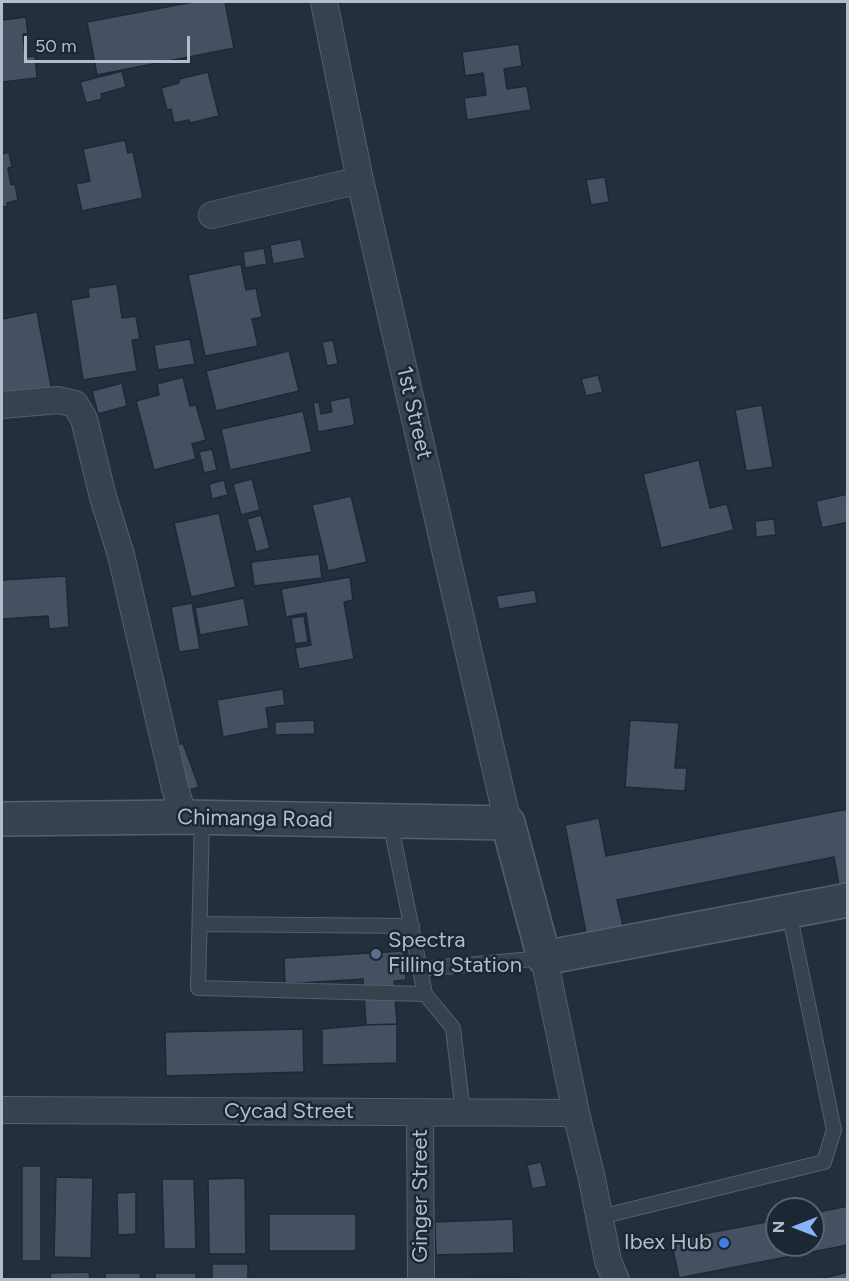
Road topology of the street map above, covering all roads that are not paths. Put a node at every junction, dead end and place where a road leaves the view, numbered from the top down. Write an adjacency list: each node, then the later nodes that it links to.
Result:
1 (324, 2): 2 (street, 1st Street)
2 (360, 180): 3 (street); 8 (street, 1st Street)
3 (212, 215)
4 (2, 405): 5 (street)
5 (193, 818): 6 (street, Chimanga Road); 7 (street, Chimanga Road); 11 (lane)
6 (2, 819)
7 (390, 821): 8 (street, Chimanga Road); 12 (lane)
8 (508, 823): 13 (street)
9 (848, 900): 10 (street)
10 (789, 912): 13 (street); 20 (lane)
11 (200, 924): 12 (lane); 15 (lane)
12 (412, 926): 14 (lane)
13 (544, 958): 14 (lane); 19 (street)
14 (420, 969): 15 (lane)
15 (425, 994): 18 (lane)
16 (2, 1110): 17 (street, Cycad Street)
17 (420, 1113): 18 (street, Cycad Street); 21 (street, Ginger Street)
18 (463, 1113): 19 (street, Cycad Street)
19 (576, 1113): 20 (street)
20 (600, 1217): 22 (street)
21 (421, 1280)
22 (616, 1280)

